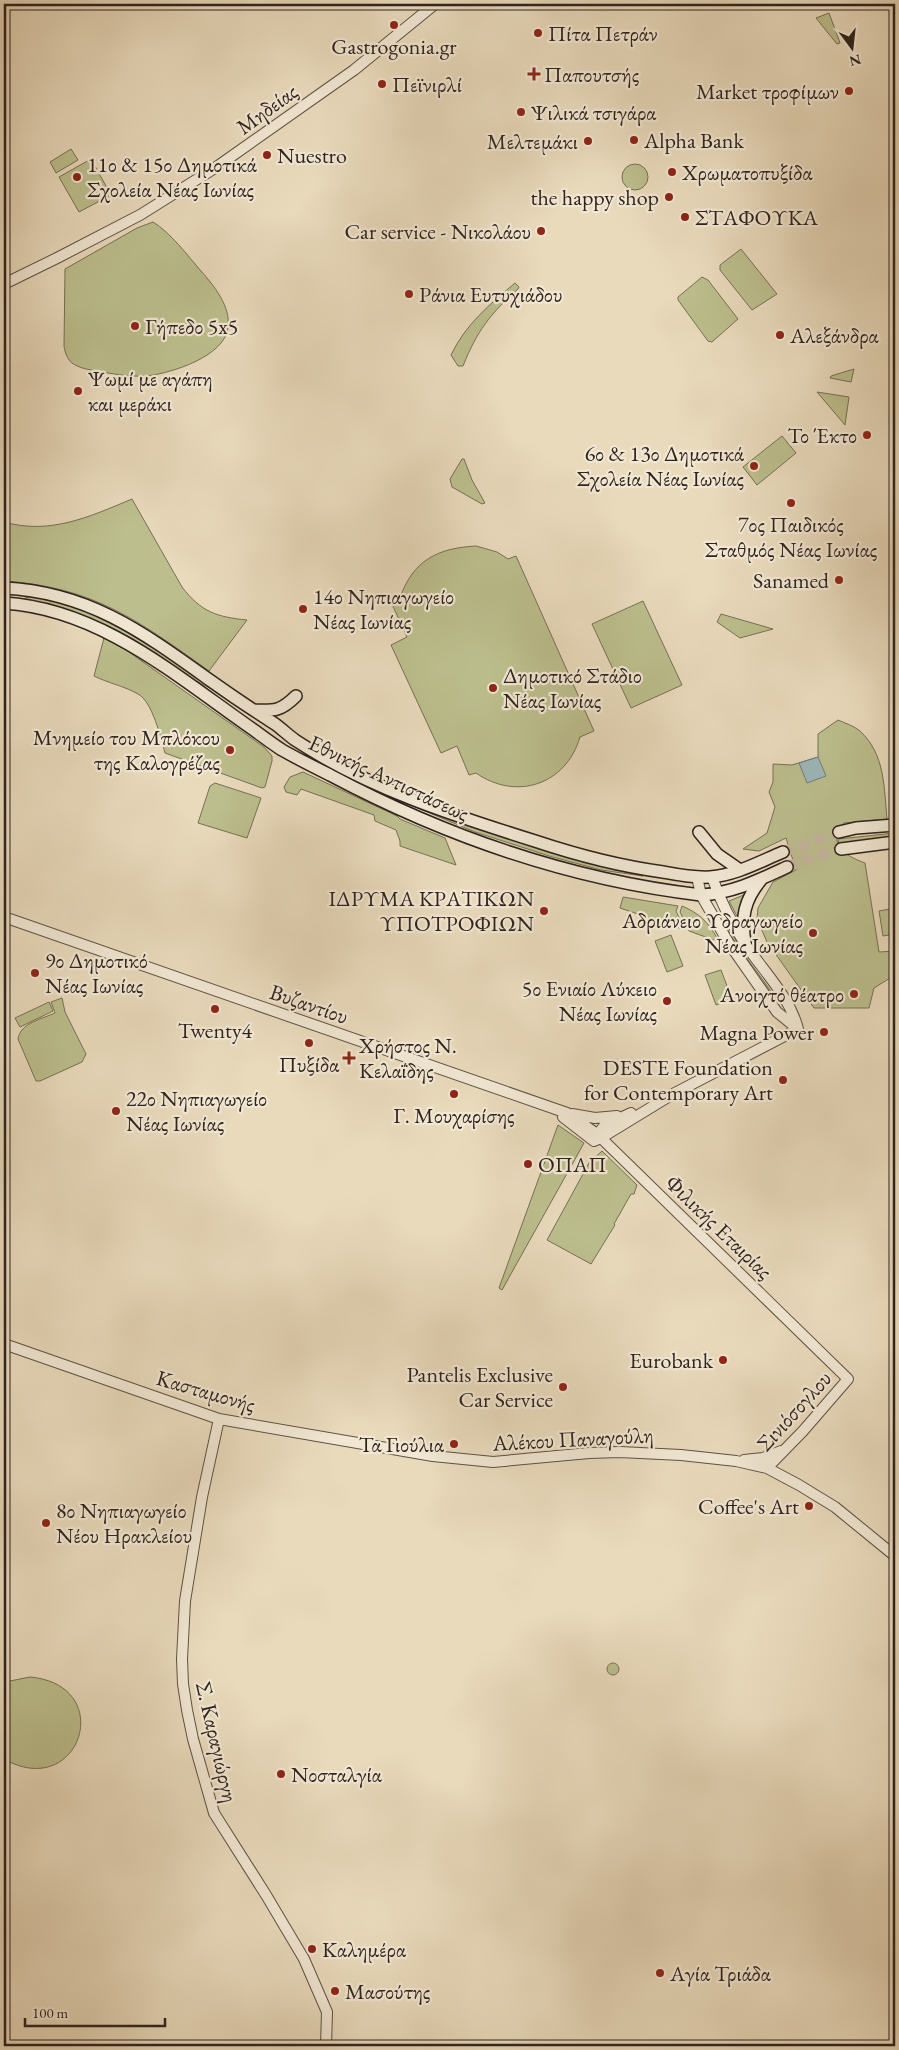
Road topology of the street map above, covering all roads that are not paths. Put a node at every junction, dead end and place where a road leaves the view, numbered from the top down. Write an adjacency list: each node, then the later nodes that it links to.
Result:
1 (435, 4): 2 (street, Μηδείας)
2 (4, 284)
3 (4, 588): 6 (main road, Εθνικής Αντιστάσεως)
4 (4, 603): 18 (main road, Εθνικής Αντιστάσεως)
5 (296, 696): 6 (main road)
6 (252, 710): 15 (main road, Εθνικής Αντιστάσεως)
7 (895, 825): 9 (main road)
8 (699, 832): 14 (main road)
9 (839, 832)
10 (895, 842): 11 (main road)
11 (841, 849)
12 (782, 852): 14 (main road, Εθνικής Αντιστάσεως)
13 (787, 867): 17 (main road, Εθνικής Αντιστάσεως)
14 (740, 870): 16 (main road, Εθνικής Αντιστάσεως)
15 (697, 877): 16 (main road, Εθνικής Αντιστάσεως); 18 (street)
16 (712, 877): 19 (street)
17 (764, 878): 19 (main road, Εθνικής Αντιστάσεως); 21 (main road)
18 (701, 894): 19 (main road, Εθνικής Αντιστάσεως); 22 (street)
19 (718, 894): 21 (street)
20 (4, 917): 24 (street, Βυζαντίου)
21 (744, 943): 22 (street)
22 (798, 1029): 23 (street)
23 (650, 1106): 25 (street); 26 (street)
24 (562, 1112): 25 (street); 26 (street, Φιλικής Εταιρίας)
25 (628, 1114): 26 (street)
26 (597, 1138): 28 (street, Φιλικής Εταιρίας)
27 (4, 1344): 29 (street, Κασταμονής)
28 (848, 1379): 30 (street, Σινιόσογλου)
29 (219, 1419): 31 (street, Κασταμονής); 35 (street, Σ. Καραγιώργη)
30 (785, 1449): 32 (street); 33 (street, Σινιόσογλου)
31 (433, 1456): 32 (street, Αλέκου Παναγούλη)
32 (736, 1461): 33 (street, Αλέκου Παναγούλη)
33 (767, 1468): 34 (street, Αλέκου Παναγούλη)
34 (895, 1556)
35 (326, 2046)

